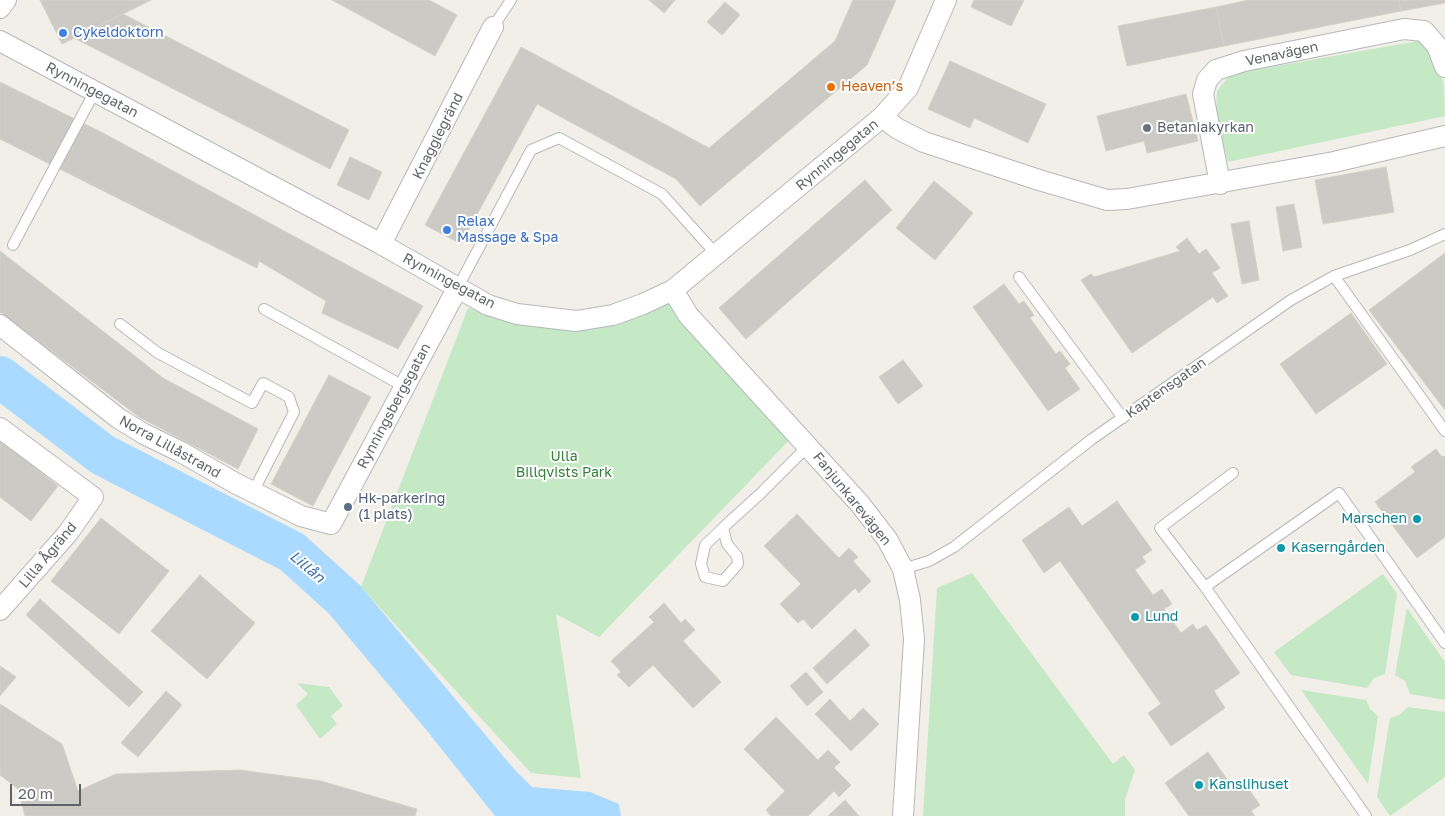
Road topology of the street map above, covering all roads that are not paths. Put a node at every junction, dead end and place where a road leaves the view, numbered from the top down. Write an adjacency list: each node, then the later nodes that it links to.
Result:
1 (6, 0): 4 (street)
2 (511, 0): 5 (lane)
3 (946, 0): 9 (street, Rynningegatan)
4 (0, 8)
5 (493, 27): 13 (street, Knagglegränd)
6 (0, 41): 8 (street, Rynningegatan)
7 (1445, 67): 11 (street, Venavägen)
8 (95, 92): 13 (street, Rynningegatan); 14 (lane)
9 (882, 117): 11 (street); 15 (street, Rynningegatan)
10 (1445, 136): 11 (street)
11 (1220, 184)
12 (1445, 234): 16 (lane, Kaptensgatan)
13 (380, 244): 18 (street, Rynningegatan)
14 (13, 245)
15 (716, 254): 18 (lane); 19 (street, Rynningegatan)
16 (1334, 276): 24 (lane, Kaptensgatan); 26 (lane)
17 (1019, 277): 24 (lane)
18 (457, 289): 19 (street, Rynningegatan); 23 (street, Rynningsbergsgatan)
19 (673, 290): 27 (street, Fanjunkarevägen)
20 (264, 309): 23 (lane)
21 (120, 324): 29 (lane)
22 (0, 325): 29 (street, Norra Lillåstrand)
23 (405, 387): 30 (street, Rynningsbergsgatan)
24 (1123, 418): 32 (lane, Kaptensgatan)
25 (0, 428): 34 (street, Lilla Ågränd)
26 (1445, 431)
27 (808, 445): 31 (lane); 32 (street, Fanjunkarevägen)
28 (1233, 473): 33 (lane)
29 (253, 492): 30 (street, Norra Lillåstrand)
30 (332, 524)
31 (723, 528): 31 (lane)
32 (903, 569): 36 (street, Fanjunkarevägen)
33 (1205, 587): 35 (lane); 37 (lane)
34 (0, 610)
35 (1445, 643)
36 (903, 816)
37 (1366, 816)

